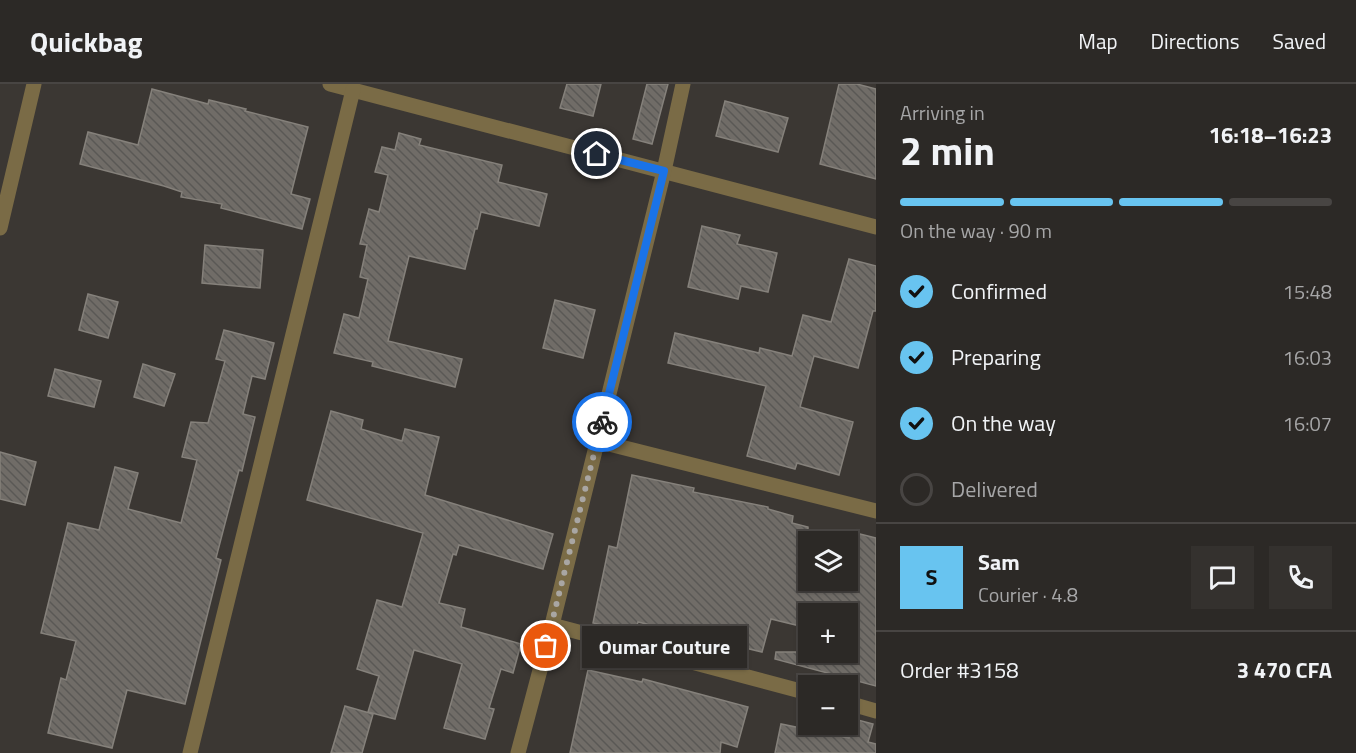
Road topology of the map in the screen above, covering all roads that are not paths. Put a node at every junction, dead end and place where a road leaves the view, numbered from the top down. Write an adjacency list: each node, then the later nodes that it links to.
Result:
1 (34, 84): 7 (street)
2 (330, 84): 4 (street)
3 (683, 84): 5 (street)
4 (353, 90): 5 (street); 14 (street)
5 (664, 171): 6 (street); 8 (street)
6 (876, 227)
7 (0, 228)
8 (597, 441): 9 (street); 10 (street)
9 (876, 511)
10 (552, 625): 11 (street); 15 (street)
11 (798, 690)
12 (858, 706): 13 (street)
13 (876, 711)
14 (190, 753)
15 (518, 753)

